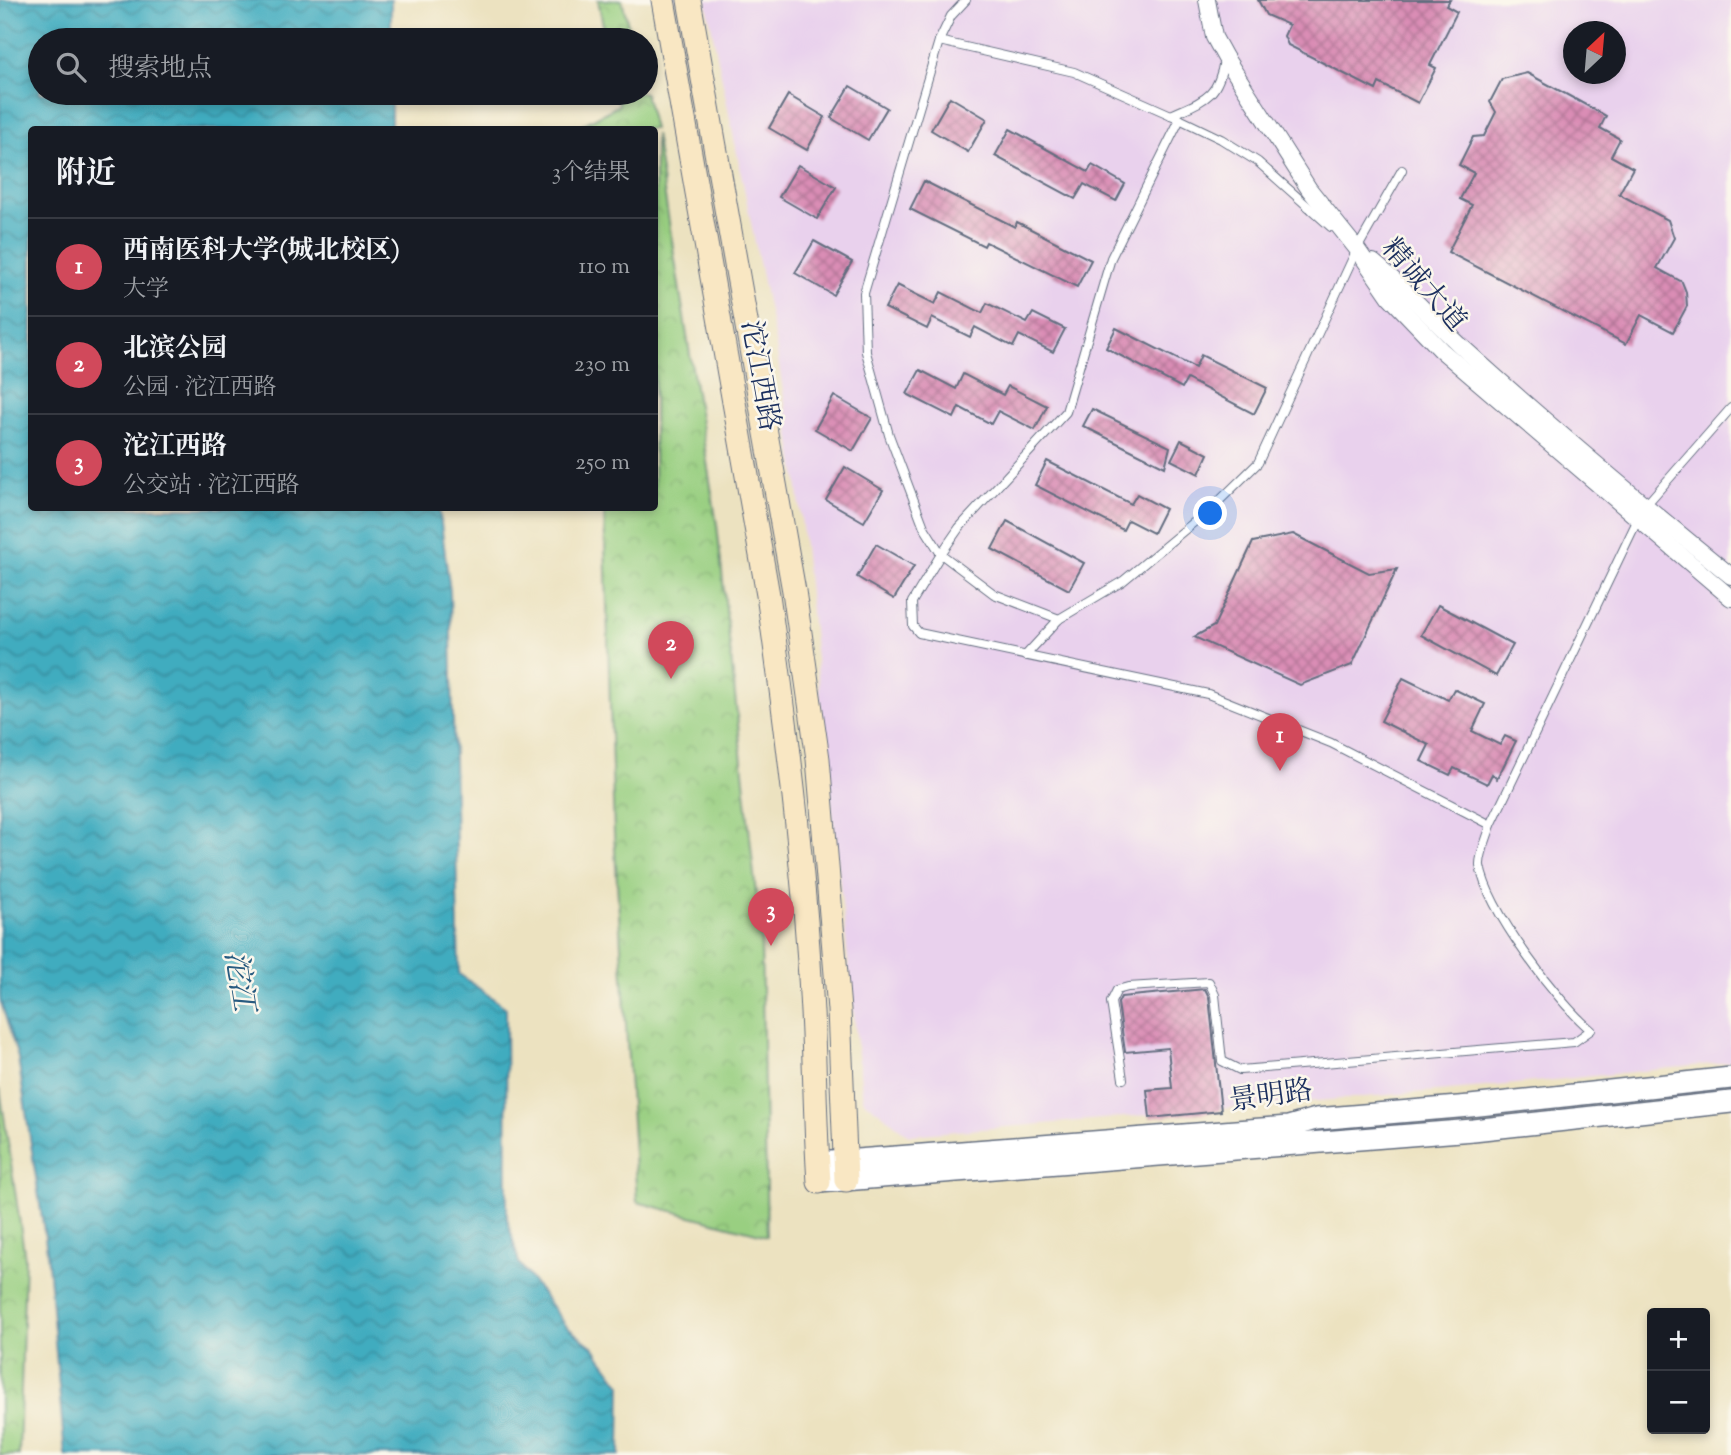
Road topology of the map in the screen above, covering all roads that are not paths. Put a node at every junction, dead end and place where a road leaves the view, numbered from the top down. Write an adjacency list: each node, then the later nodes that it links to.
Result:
1 (663, 0): 23 (main road, 沱江西路)
2 (690, 0): 22 (main road, 沱江西路)
3 (966, 0): 5 (lane)
4 (1207, 0): 6 (street, 精诚大道)
5 (939, 41): 7 (lane); 13 (lane)
6 (1225, 57): 7 (lane); 10 (street, 精诚大道)
7 (1171, 115): 8 (lane)
8 (1180, 119): 10 (lane); 13 (lane)
9 (1402, 170): 10 (lane)
10 (1357, 249): 12 (street, 精诚大道); 16 (lane)
11 (1731, 408): 12 (lane)
12 (1641, 512): 14 (street, 精诚大道); 15 (street, 精诚大道); 18 (lane)
13 (941, 554): 16 (lane); 17 (lane)
14 (1731, 576)
15 (1731, 598)
16 (1059, 619): 17 (lane)
17 (1026, 656): 18 (lane)
18 (1491, 825): 20 (lane)
19 (1731, 1078): 22 (street, 景明路)
20 (1123, 1079)
21 (1731, 1102): 22 (street, 景明路)
22 (846, 1171): 23 (street, 景明路)
23 (819, 1172)

